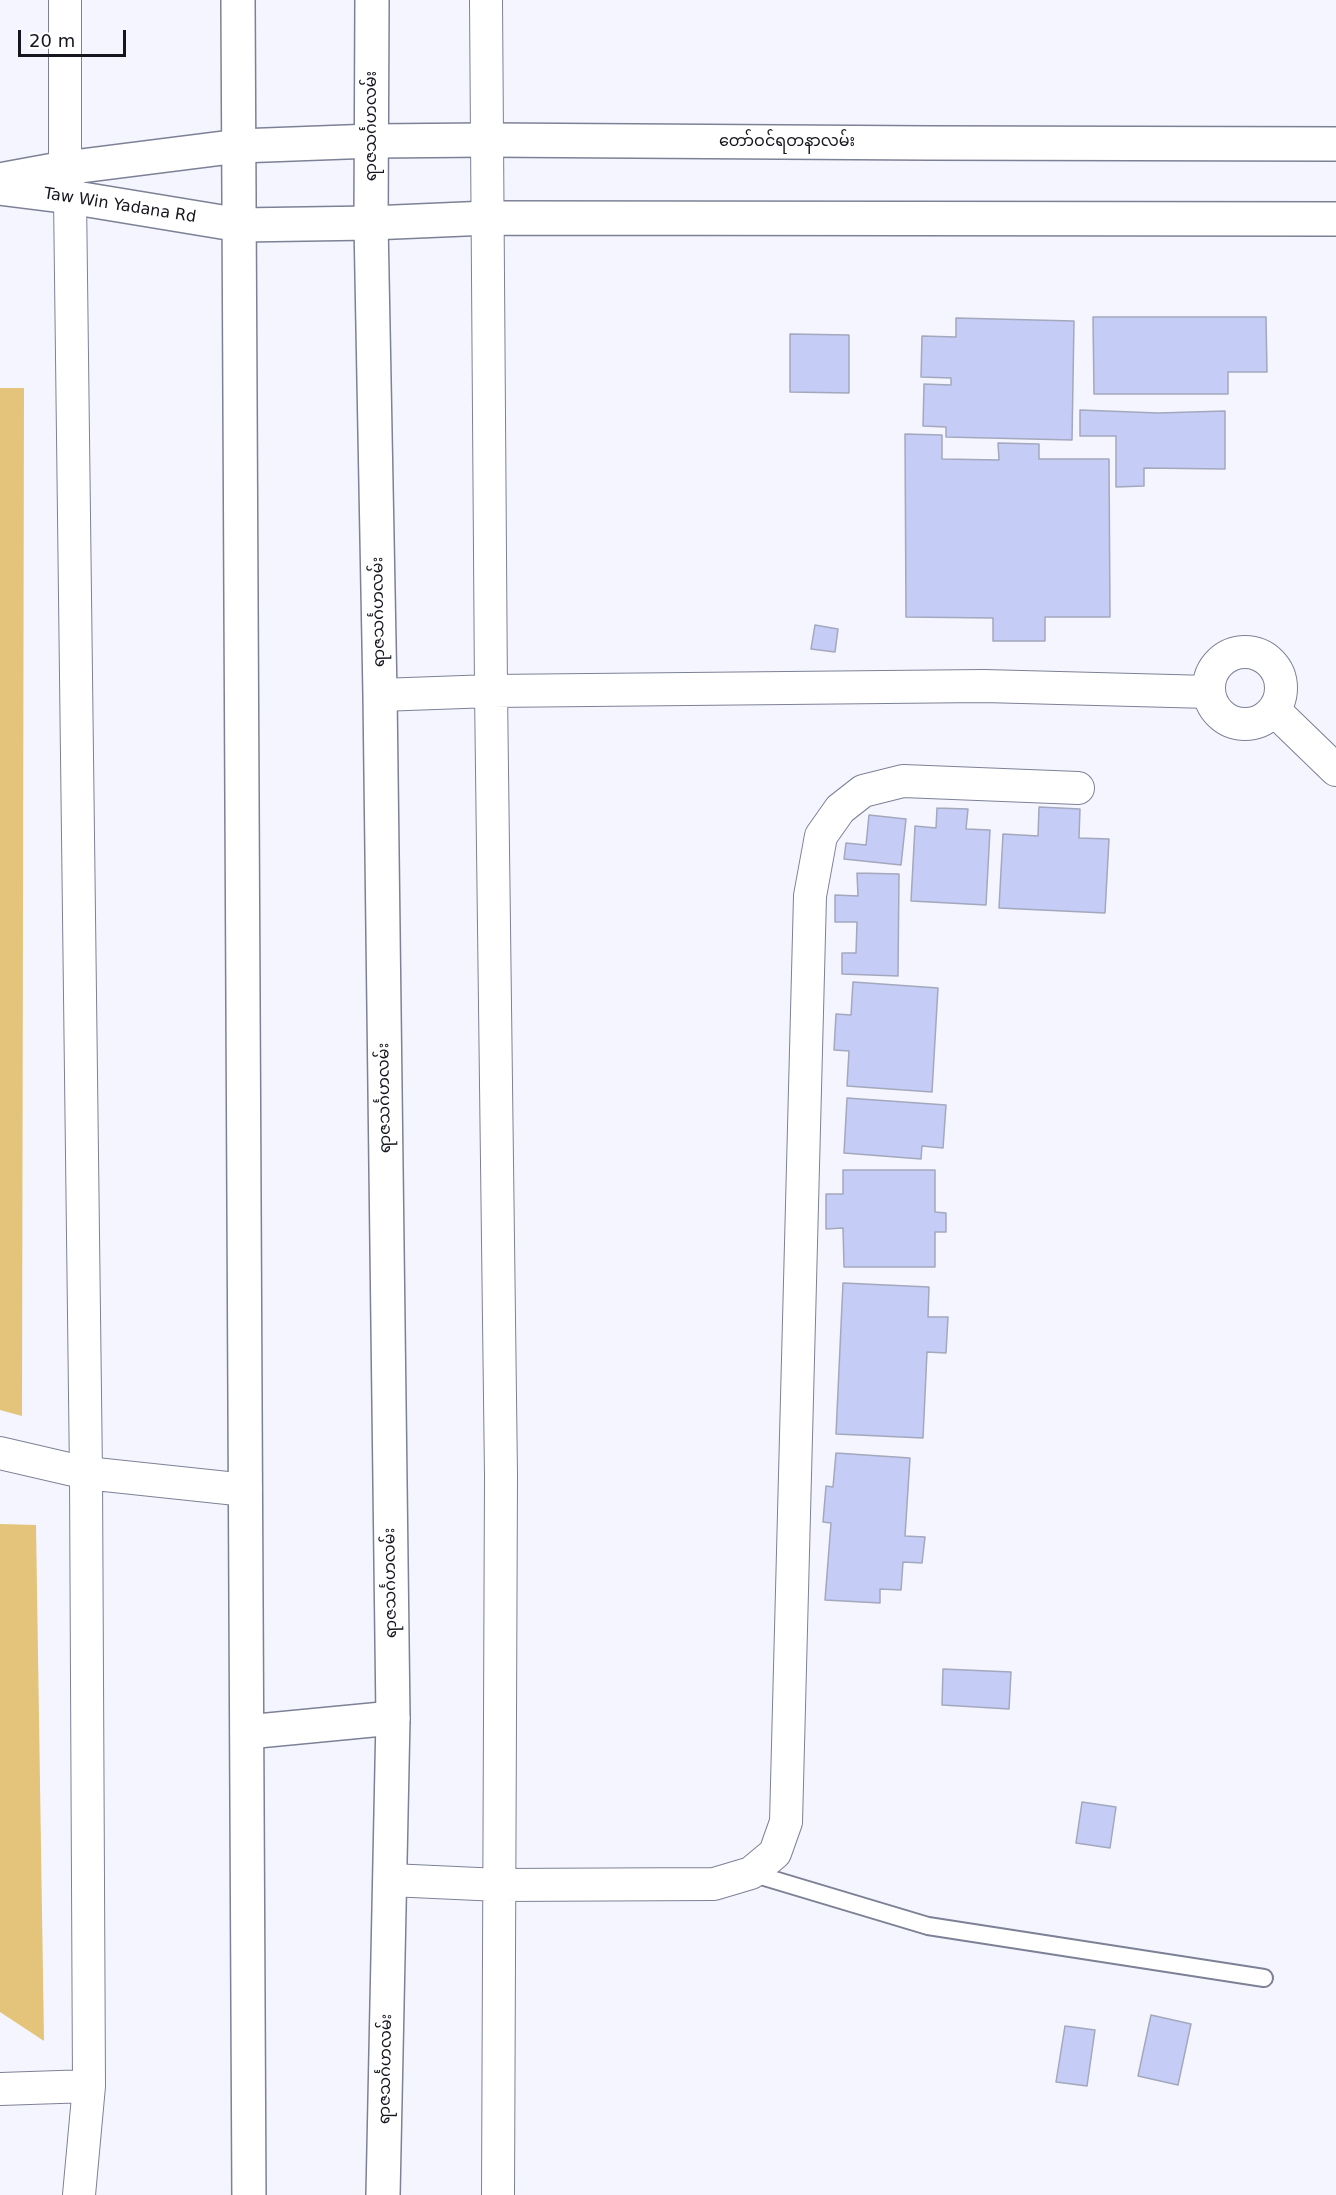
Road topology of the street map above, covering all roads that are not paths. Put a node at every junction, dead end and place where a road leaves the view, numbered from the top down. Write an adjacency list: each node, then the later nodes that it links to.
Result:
1 (65, 0): 10 (street)
2 (238, 0): 8 (main road)
3 (372, 0): 6 (main road, ရာဇသင်္ဂဟလမ်း)
4 (486, 0): 5 (street)
5 (487, 140): 6 (main road, တော်ဝင်ရတနာလမ်း); 7 (main road, တော်ဝင်ရတနာလမ်း); 12 (street)
6 (373, 141): 8 (main road, တော်ဝင်ရတနာလမ်း); 14 (main road, ရာဇသင်္ဂဟလမ်း)
7 (1336, 144)
8 (238, 146): 10 (main road, Taw Win Yadana Rd); 15 (main road)
9 (0, 180): 10 (main road, Taw Win Yadana Rd)
10 (68, 183): 11 (main road, Taw Win Yadana Rd); 15 (main road, Taw Win Yadana Rd); 23 (street)
11 (0, 188)
12 (488, 218): 13 (main road); 14 (main road); 16 (street)
13 (1336, 219)
14 (371, 223): 15 (main road); 18 (main road, ရာဇသင်္ဂဟလမ်း)
15 (240, 225): 24 (main road)
16 (491, 691): 17 (street); 18 (street); 29 (street)
17 (1209, 692): 19 (street); 19 (street)
18 (380, 695): 25 (main road, ရာဇသင်္ဂဟလမ်း)
19 (1274, 710): 20 (street)
20 (1336, 770)
21 (1078, 788): 27 (street)
22 (0, 1452): 23 (street)
23 (86, 1473): 24 (street); 31 (street)
24 (246, 1490): 26 (main road)
25 (393, 1718): 26 (main road); 28 (main road, ရာဇသင်္ဂဟလမ်း)
26 (247, 1732): 34 (main road)
27 (751, 1873): 29 (street); 30 (lane)
28 (390, 1880): 29 (street); 35 (main road, ရာဇသင်္ဂဟလမ်း)
29 (500, 1885): 36 (street)
30 (1264, 1978)
31 (89, 2086): 32 (street); 33 (street)
32 (0, 2089)
33 (79, 2195)
34 (249, 2195)
35 (383, 2195)
36 (498, 2195)

